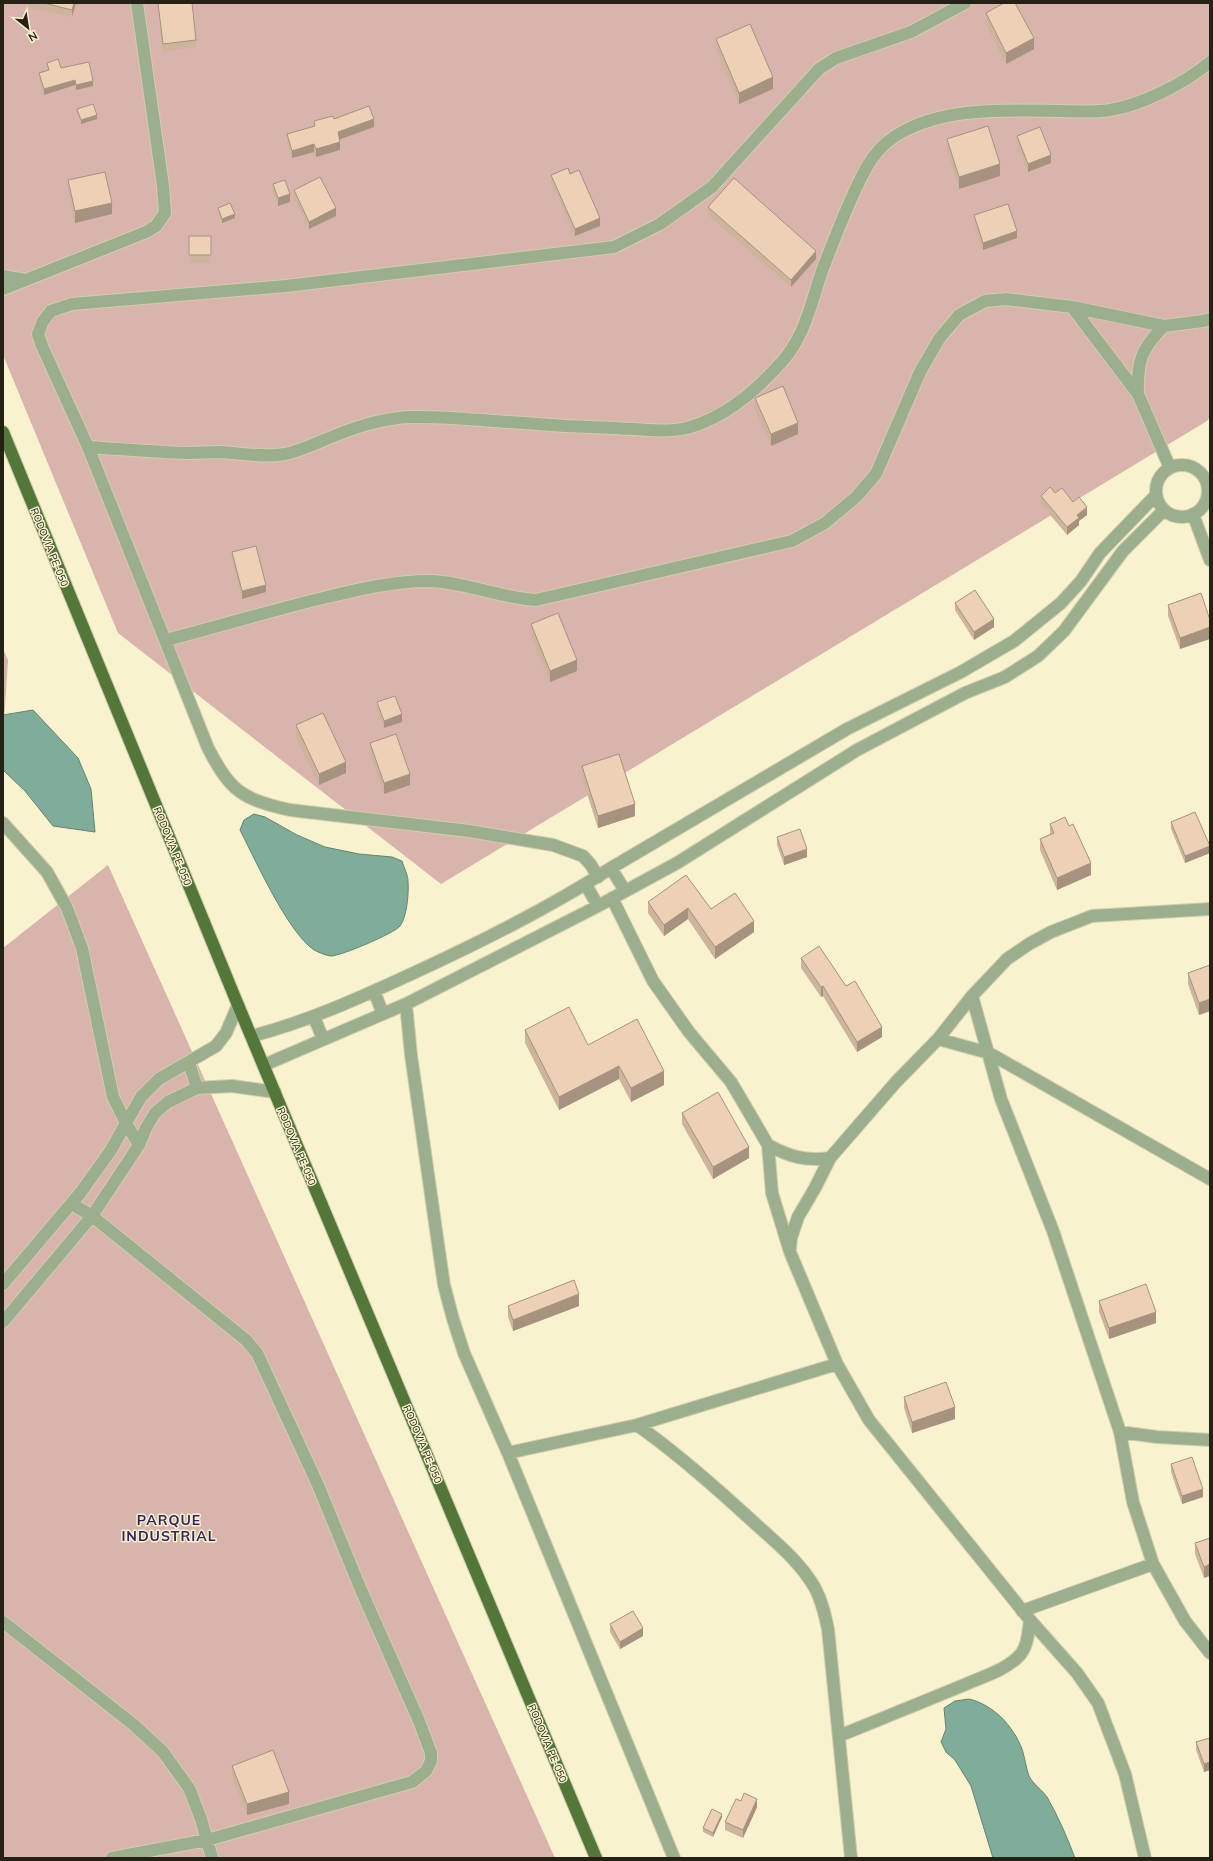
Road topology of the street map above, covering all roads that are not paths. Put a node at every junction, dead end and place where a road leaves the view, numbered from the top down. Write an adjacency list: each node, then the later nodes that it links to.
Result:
1 (137, 3): 5 (street)
2 (965, 3): 12 (street)
3 (1210, 62): 12 (street)
4 (3, 276): 5 (street)
5 (25, 280): 6 (street)
6 (3, 289)
7 (1072, 307): 9 (street); 10 (street); 19 (street)
8 (1210, 319): 9 (street)
9 (1164, 326): 10 (street)
10 (1138, 394): 13 (street)
11 (3, 432): 31 (main road, RODOVIA PE-050)
12 (88, 447): 19 (street)
13 (1170, 468): 14 (street); 15 (street)
14 (1208, 482): 17 (street)
15 (1156, 495): 16 (street); 21 (street)
16 (1164, 510): 17 (street); 24 (street)
17 (1193, 514): 18 (street)
18 (1210, 560)
19 (166, 640): 22 (street)
20 (3, 823): 42 (street)
21 (611, 868): 22 (street); 24 (street)
22 (598, 877): 23 (street)
23 (586, 885): 26 (street); 28 (street)
24 (625, 891): 25 (street)
25 (612, 898): 26 (street); 44 (street)
26 (598, 906): 30 (street)
27 (1210, 909): 29 (street)
28 (374, 991): 32 (street); 33 (street)
29 (972, 996): 36 (street); 37 (street)
30 (406, 1004): 32 (street); 56 (street)
31 (238, 1005): 34 (main road, RODOVIA PE-050); 38 (street)
32 (383, 1014): 35 (street)
33 (314, 1017): 34 (street); 35 (street)
34 (252, 1036): 39 (main road, RODOVIA PE-050)
35 (323, 1039): 39 (street)
36 (938, 1039): 37 (street); 45 (street)
37 (989, 1053): 46 (street); 54 (street)
38 (189, 1063): 40 (street); 42 (street)
39 (264, 1065): 41 (main road, RODOVIA PE-050)
40 (197, 1088): 41 (street); 43 (street)
41 (275, 1092): 65 (main road, RODOVIA PE-050)
42 (126, 1124): 43 (street); 47 (street)
43 (139, 1145): 48 (street)
44 (768, 1145): 45 (street); 49 (street)
45 (830, 1158): 49 (street)
46 (1210, 1178)
47 (72, 1204): 48 (street); 50 (street)
48 (92, 1216): 51 (street); 62 (street)
49 (790, 1252): 52 (street)
50 (3, 1284)
51 (4, 1319)
52 (837, 1364): 53 (street); 58 (street)
53 (637, 1425): 56 (street); 61 (street)
54 (1120, 1432): 55 (street); 57 (street)
55 (1210, 1440)
56 (508, 1453): 66 (street)
57 (1152, 1564): 58 (street); 60 (street)
58 (1026, 1615): 61 (street); 68 (street)
59 (3, 1622): 62 (street)
60 (1210, 1653)
61 (839, 1736): 67 (street)
62 (207, 1840): 63 (street); 64 (street)
63 (112, 1858)
64 (212, 1858)
65 (596, 1858)
66 (674, 1858)
67 (851, 1858)
68 (1145, 1858)

